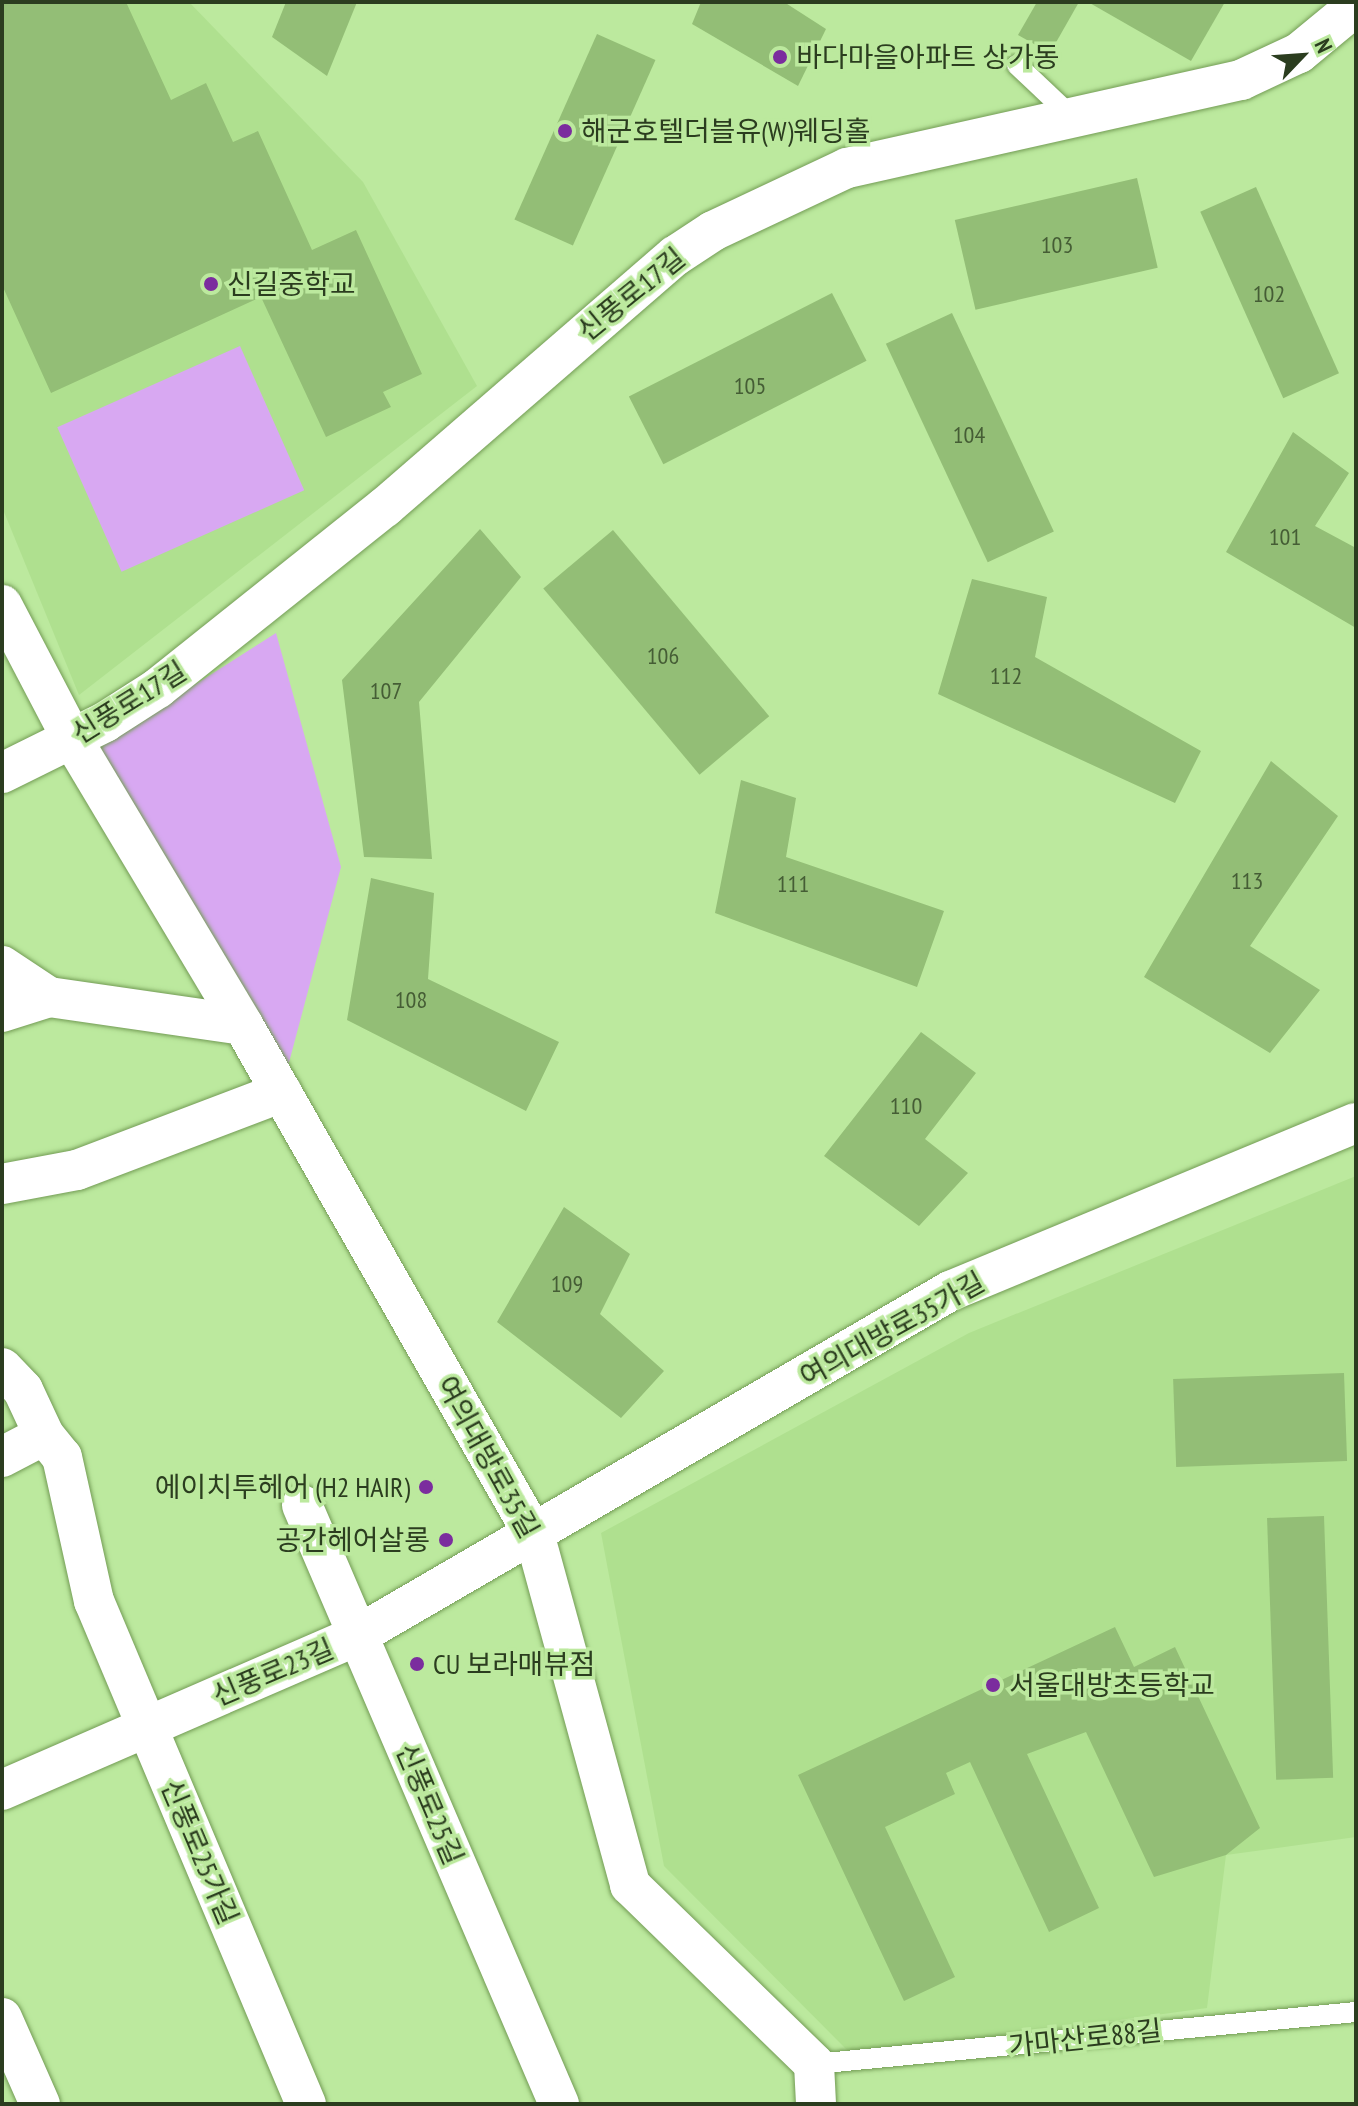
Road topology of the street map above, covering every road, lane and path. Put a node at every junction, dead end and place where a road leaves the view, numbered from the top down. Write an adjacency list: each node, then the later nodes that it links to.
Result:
1 (1356, 6): 3 (street, 신풍로17길)
2 (1017, 65): 3 (lane)
3 (1072, 117): 5 (street, 신풍로17길)
4 (2, 605): 5 (street, 여의대방로35길)
5 (72, 739): 6 (street, 신풍로17길); 10 (street, 여의대방로35길)
6 (2, 773)
7 (2, 966): 8 (street)
8 (49, 997): 9 (street); 10 (street)
9 (2, 1012)
10 (243, 1025): 11 (street, 여의대방로35길)
11 (282, 1092): 13 (street); 18 (street, 여의대방로35길)
12 (1356, 1123): 18 (street, 여의대방로35가길)
13 (2, 1184)
14 (2, 1368): 15 (street, 신풍로25가길)
15 (44, 1435): 16 (street); 20 (street, 신풍로25가길)
16 (2, 1457)
17 (302, 1505): 19 (street, 신풍로25길)
18 (535, 1537): 19 (street, 신풍로23길); 24 (street, 여의대방로35길)
19 (358, 1635): 20 (street, 신풍로23길); 27 (street, 신풍로25길)
20 (147, 1727): 21 (street, 신풍로23길); 26 (street, 신풍로25가길)
21 (2, 1790)
22 (1356, 2012): 24 (lane, 가마산로88길)
23 (2, 2018): 25 (street)
24 (814, 2064): 28 (street)
25 (40, 2104)
26 (306, 2104)
27 (559, 2104)
28 (816, 2104)

